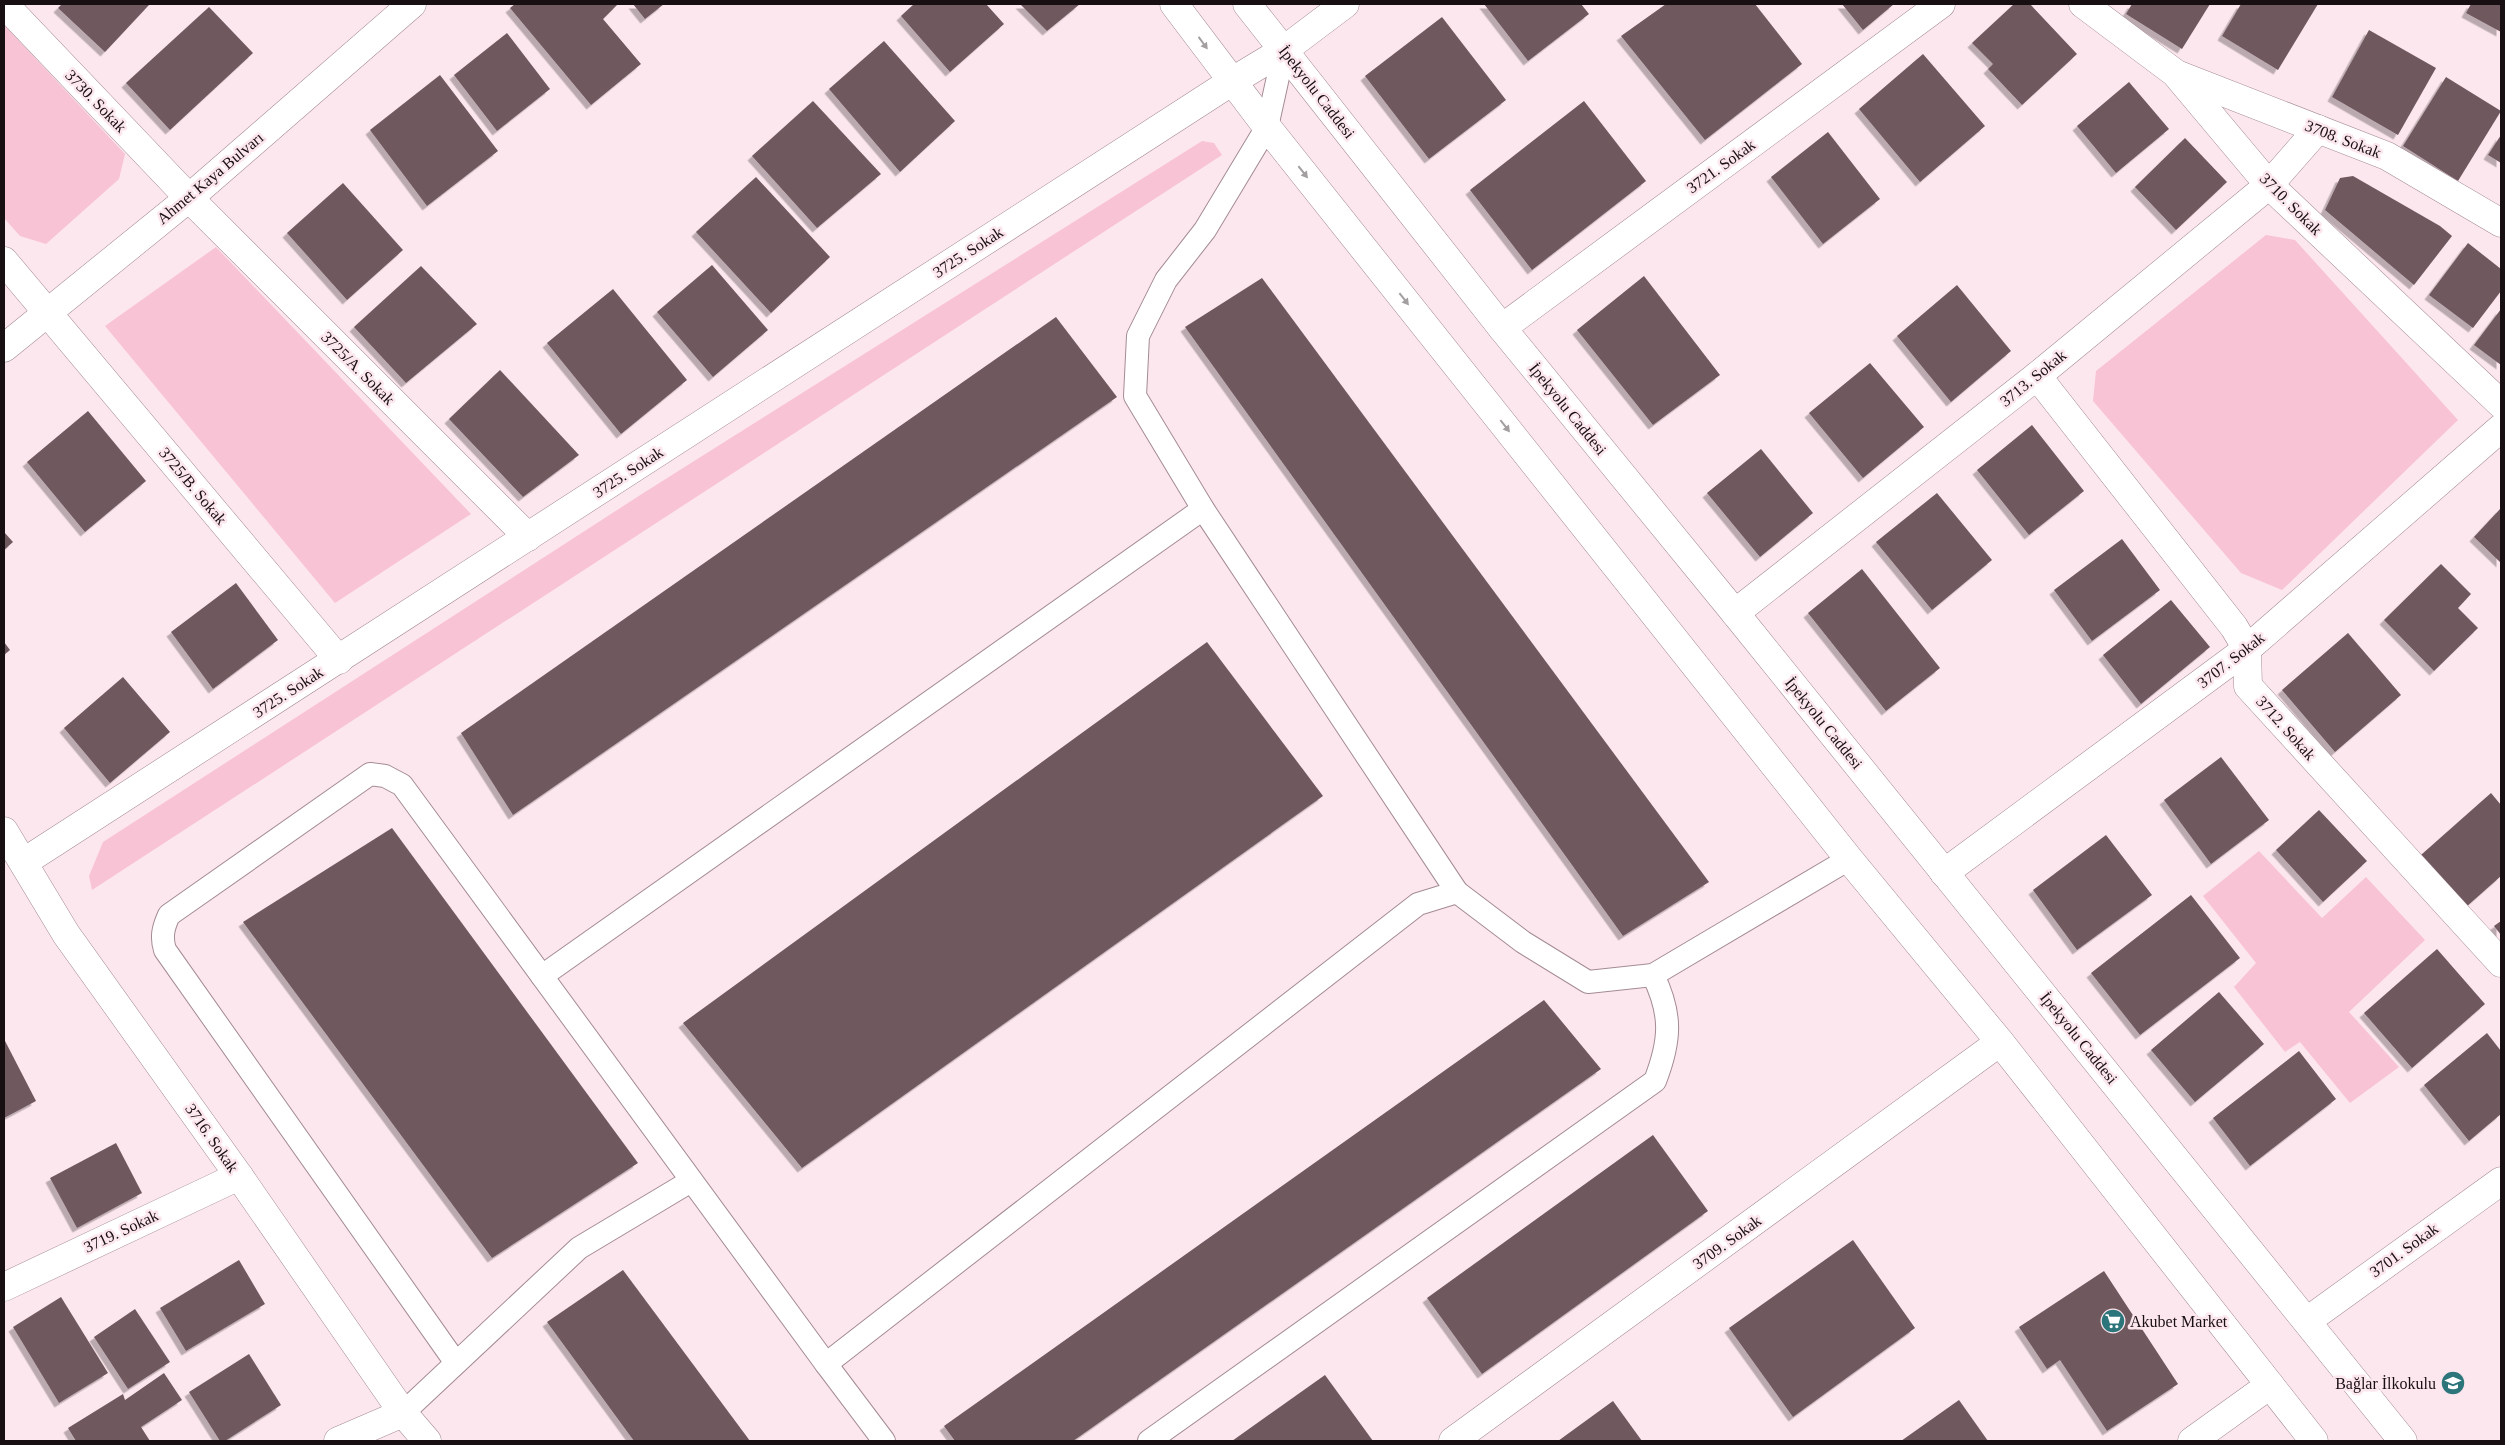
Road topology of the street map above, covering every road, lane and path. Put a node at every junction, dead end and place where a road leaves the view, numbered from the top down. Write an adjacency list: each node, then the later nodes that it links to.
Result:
1 (4, 4): 14 (street, 3730. Sokak)
2 (412, 4): 14 (street, Ahmet Kaya Bulvarı)
3 (1174, 4): 10 (street, one-way to 10)
4 (1247, 4): 8 (street, İpekyolu Caddesi)
5 (1345, 4): 8 (street, 3725. Sokak)
6 (1941, 4): 18 (street, 3721. Sokak)
7 (2083, 4): 9 (street, 3710. Sokak)
8 (1284, 50): 10 (street, 3725. Sokak); 11 (lane); 18 (street, İpekyolu Caddesi)
9 (2175, 73): 12 (street, 3708. Sokak); 13 (street, 3710. Sokak)
10 (1231, 82): 11 (street); 24 (street, 3725. Sokak)
11 (1267, 127): 23 (lane); 29 (street, one-way to 29)
12 (2318, 129): 13 (street, 3713. Sokak); 15 (street, 3708. Sokak)
13 (2270, 185): 20 (street, 3713. Sokak); 21 (street, 3710. Sokak)
14 (189, 198): 17 (street, Ahmet Kaya Bulvarı); 24 (street, 3725/A. Sokak)
15 (2501, 223)
16 (4, 261): 17 (street, 3725/B. Sokak)
17 (47, 312): 19 (street, Ahmet Kaya Bulvarı); 27 (street, 3725/B. Sokak)
18 (1502, 328): 25 (street, İpekyolu Caddesi)
19 (4, 348)
20 (2037, 376): 25 (street, 3713. Sokak); 26 (street, 3712. Sokak)
21 (2501, 404)
22 (2501, 428): 26 (street, 3707. Sokak)
23 (1202, 509): 32 (lane); 35 (lane)
24 (528, 537): 27 (street, 3725. Sokak)
25 (1735, 613): 31 (street, İpekyolu Caddesi)
26 (2247, 649): 31 (street, 3707. Sokak); 33 (street, 3712. Sokak)
27 (339, 660): 30 (street, 3725. Sokak)
28 (4, 831): 30 (street, 3716. Sokak)
29 (1849, 859): 34 (lane); 36 (street)
30 (24, 862): 37 (street, 3716. Sokak)
31 (1944, 873): 41 (street, İpekyolu Caddesi)
32 (1457, 892): 34 (lane); 43 (lane)
33 (2501, 962)
34 (1653, 975): 49 (lane)
35 (542, 976): 38 (lane); 42 (lane)
36 (2000, 1042): 44 (street); 50 (street, 3709. Sokak)
37 (239, 1176): 40 (street, 3719. Sokak); 45 (street, 3716. Sokak)
38 (691, 1181): 42 (lane); 43 (lane)
39 (2501, 1181): 41 (street, 3701. Sokak)
40 (4, 1287)
41 (2307, 1321): 53 (street, İpekyolu Caddesi)
42 (456, 1363): 45 (lane)
43 (826, 1364): 48 (lane)
44 (2270, 1385): 51 (street); 52 (street)
45 (403, 1413): 46 (street); 47 (street, 3716. Sokak)
46 (338, 1441)
47 (428, 1441)
48 (884, 1441)
49 (1149, 1441)
50 (1453, 1441)
51 (2192, 1441)
52 (2314, 1441)
53 (2403, 1441)

